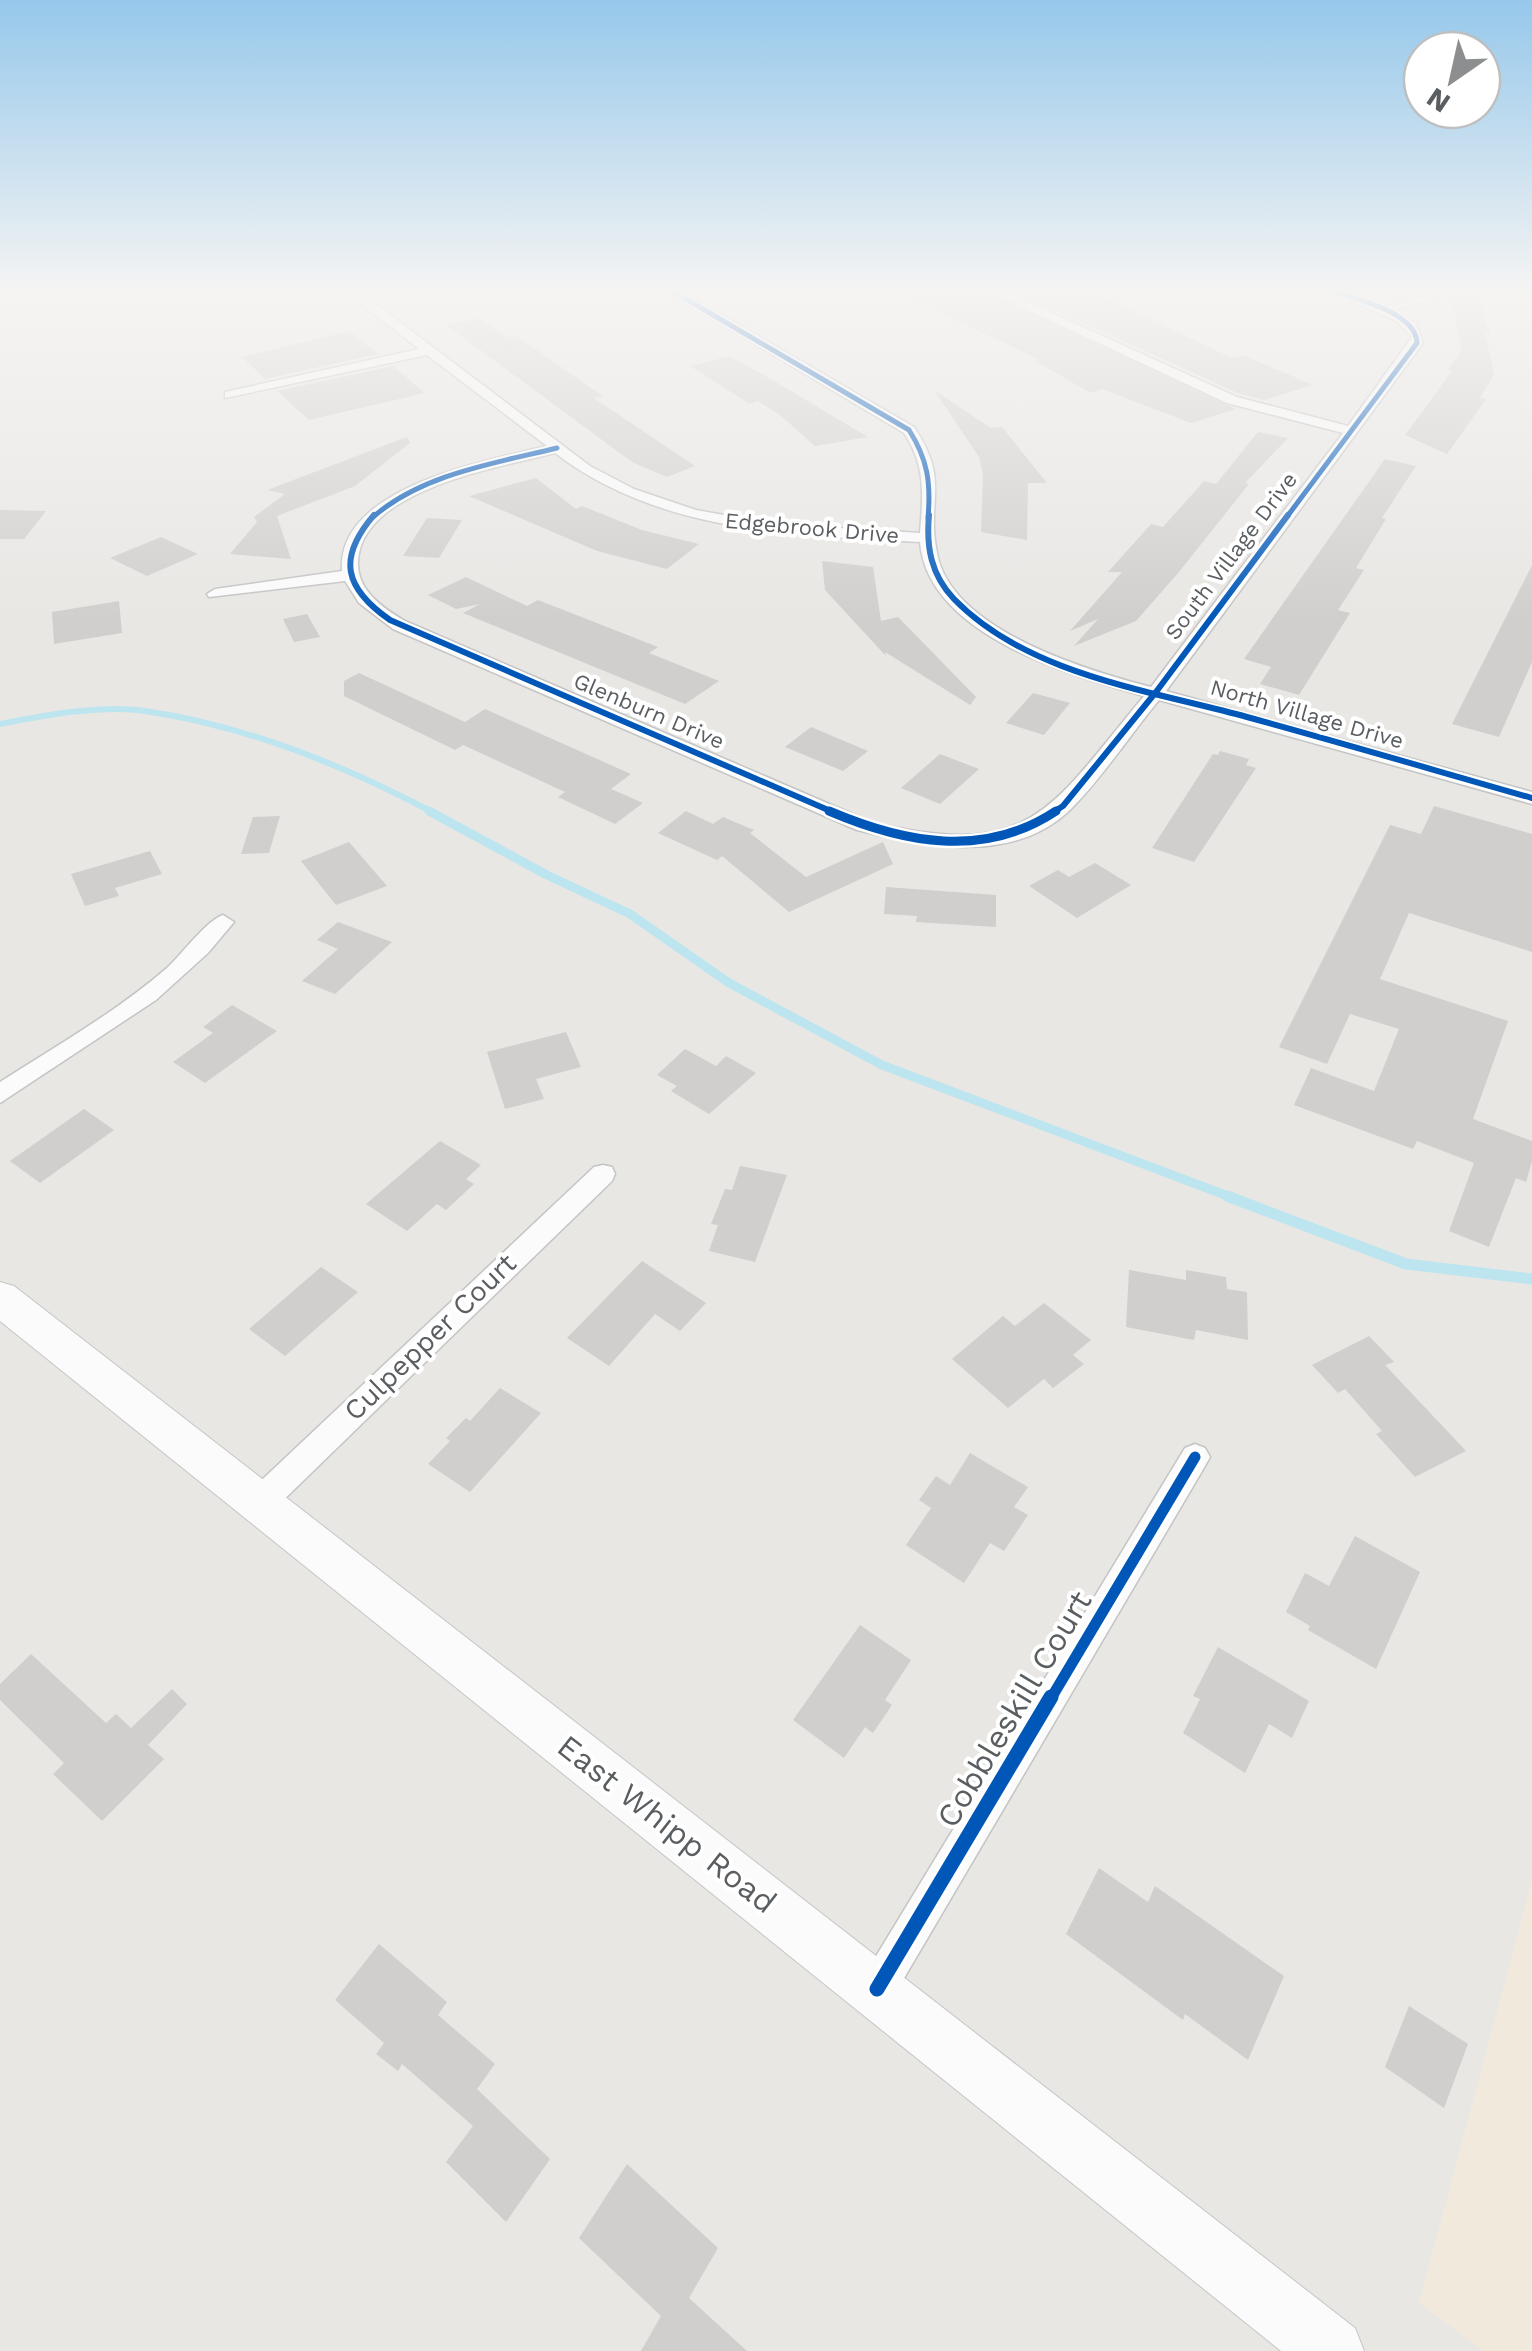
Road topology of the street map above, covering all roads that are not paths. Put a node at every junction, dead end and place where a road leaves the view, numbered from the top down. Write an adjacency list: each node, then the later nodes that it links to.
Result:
1 (492, 399): 6 (street, Edgebrook Drive)
2 (856, 399): 7 (street, North Village Drive)
3 (1229, 399): 5 (street)
4 (1375, 399): 5 (street, South Village Drive)
5 (1351, 431): 10 (street, South Village Drive)
6 (557, 448): 7 (street, Edgebrook Drive); 8 (street)
7 (926, 538): 10 (street, North Village Drive)
8 (350, 574): 9 (street); 10 (street, Glenburn Drive)
9 (214, 594)
10 (1156, 692): 11 (street, North Village Drive)
11 (1532, 798)
12 (223, 922): 13 (street)
13 (0, 1094)
14 (603, 1174): 17 (street, Culpepper Court)
15 (0, 1298): 17 (main road, East Whipp Road)
16 (1195, 1457): 18 (street, Cobbleskill Court)
17 (259, 1503): 18 (main road, East Whipp Road)
18 (877, 1989): 19 (main road, East Whipp Road)
19 (1332, 2351)

